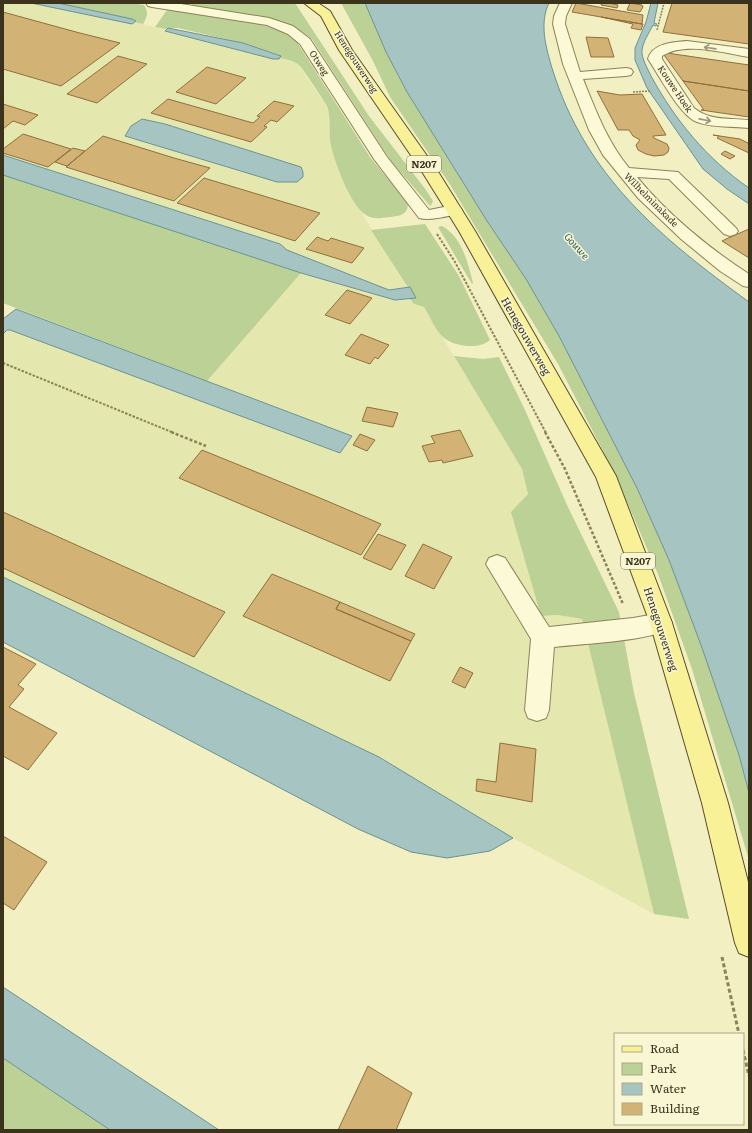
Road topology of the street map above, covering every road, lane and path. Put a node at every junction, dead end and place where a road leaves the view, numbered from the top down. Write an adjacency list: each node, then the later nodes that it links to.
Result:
1 (152, 3): 12 (street, Otweg)
2 (310, 3): 5 (main road, Henegouwerweg / N207)
3 (566, 3): 9 (street, Wilhelminakade)
4 (664, 3): 6 (path)
5 (326, 9): 12 (main road, Henegouwerweg / N207)
6 (670, 46): 7 (street, one-way to 6); 10 (street, Kouwe Hoek, one-way to 10)
7 (749, 54)
8 (626, 72): 9 (street)
9 (574, 76): 11 (street, Wilhelminakade)
10 (749, 124)
11 (623, 172): 13 (street); 14 (street, Wilhelminakade)
12 (454, 210): 18 (main road, Henegouwerweg / N207)
13 (730, 231)
14 (749, 282)
15 (3, 363): 16 (path)
16 (206, 446)
17 (497, 564): 19 (street)
18 (661, 623): 19 (street); 21 (main road, Henegouwerweg / N207)
19 (544, 638): 20 (street)
20 (537, 710)
21 (749, 943)
22 (744, 1054): 23 (path)
23 (749, 1076)

